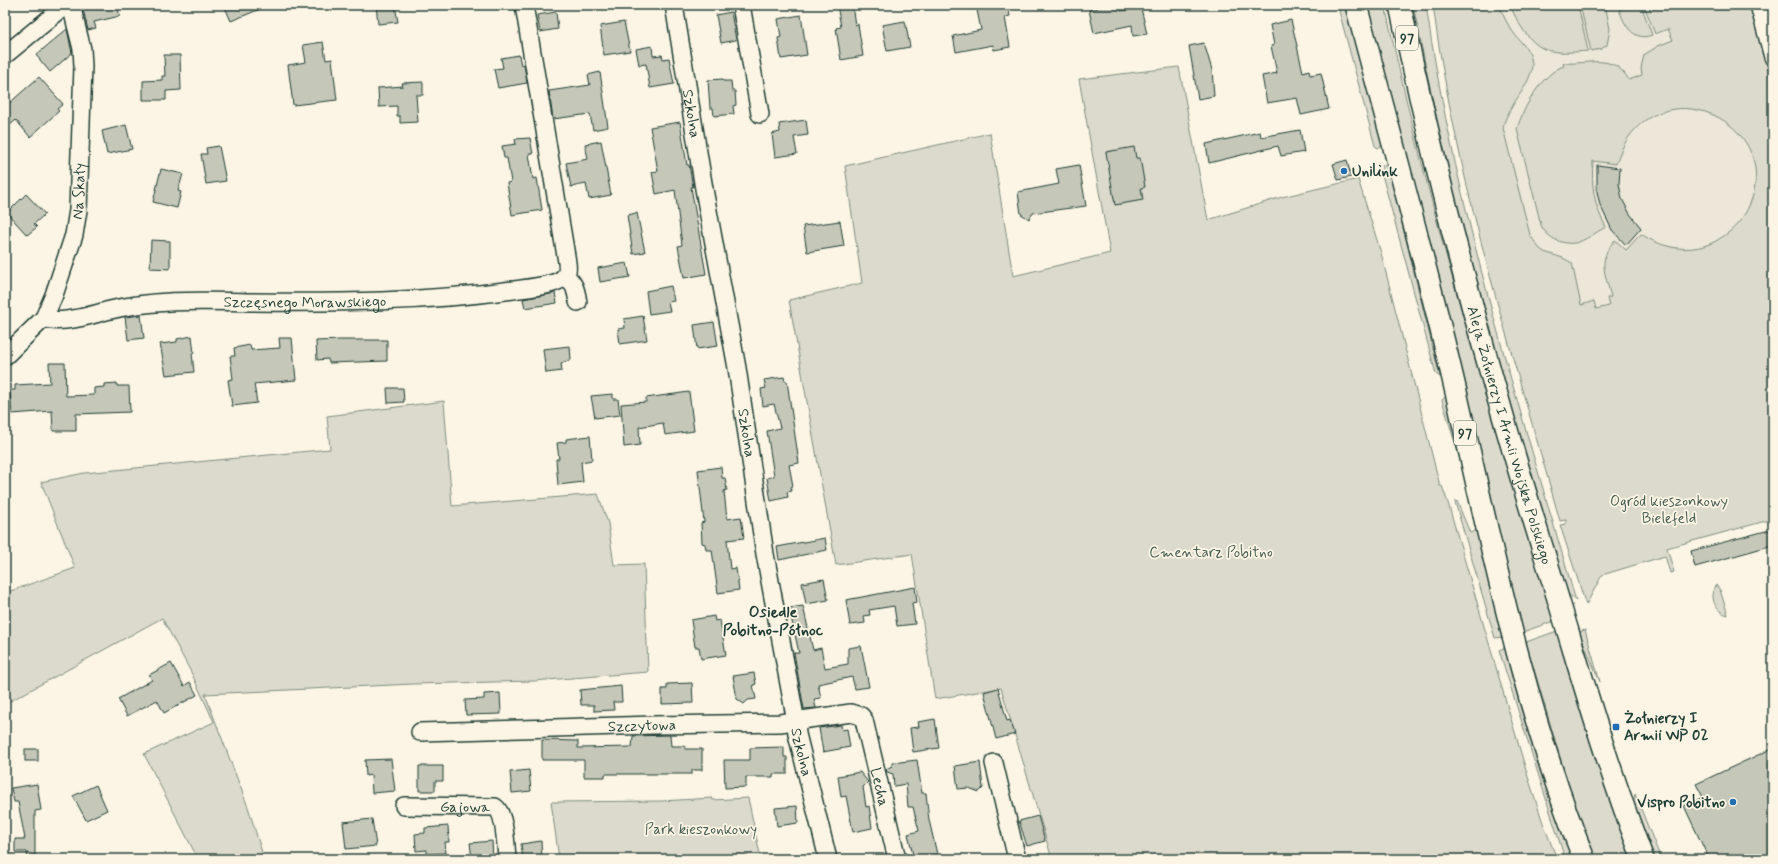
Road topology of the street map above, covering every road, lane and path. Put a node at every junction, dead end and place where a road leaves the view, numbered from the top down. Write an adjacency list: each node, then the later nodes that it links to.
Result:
1 (66, 5): 9 (street)
2 (71, 5): 14 (street, Na Skały)
3 (524, 5): 12 (street)
4 (674, 5): 17 (street, Szkolna)
5 (740, 5): 11 (street)
6 (1356, 5): 25 (main road, 97)
7 (1400, 5): 26 (main road, Aleja Żołnierzy I Armii Wojska Polskiego / 97)
8 (1759, 5): 10 (street)
9 (5, 55)
10 (1773, 57)
11 (760, 114)
12 (565, 276): 13 (street); 14 (street, Szczęsnego Morawskiego)
13 (578, 302)
14 (44, 318): 15 (street, Na Skały)
15 (5, 356)
16 (861, 716): 17 (street, Szczytowa); 23 (street, Lecha)
17 (796, 722): 18 (street, Szczytowa); 22 (street, Szkolna)
18 (420, 732)
19 (994, 763): 24 (street)
20 (404, 806): 21 (street, Gajowa)
21 (507, 859)
22 (828, 859)
23 (897, 859)
24 (1017, 859)
25 (1584, 859)
26 (1643, 859)

